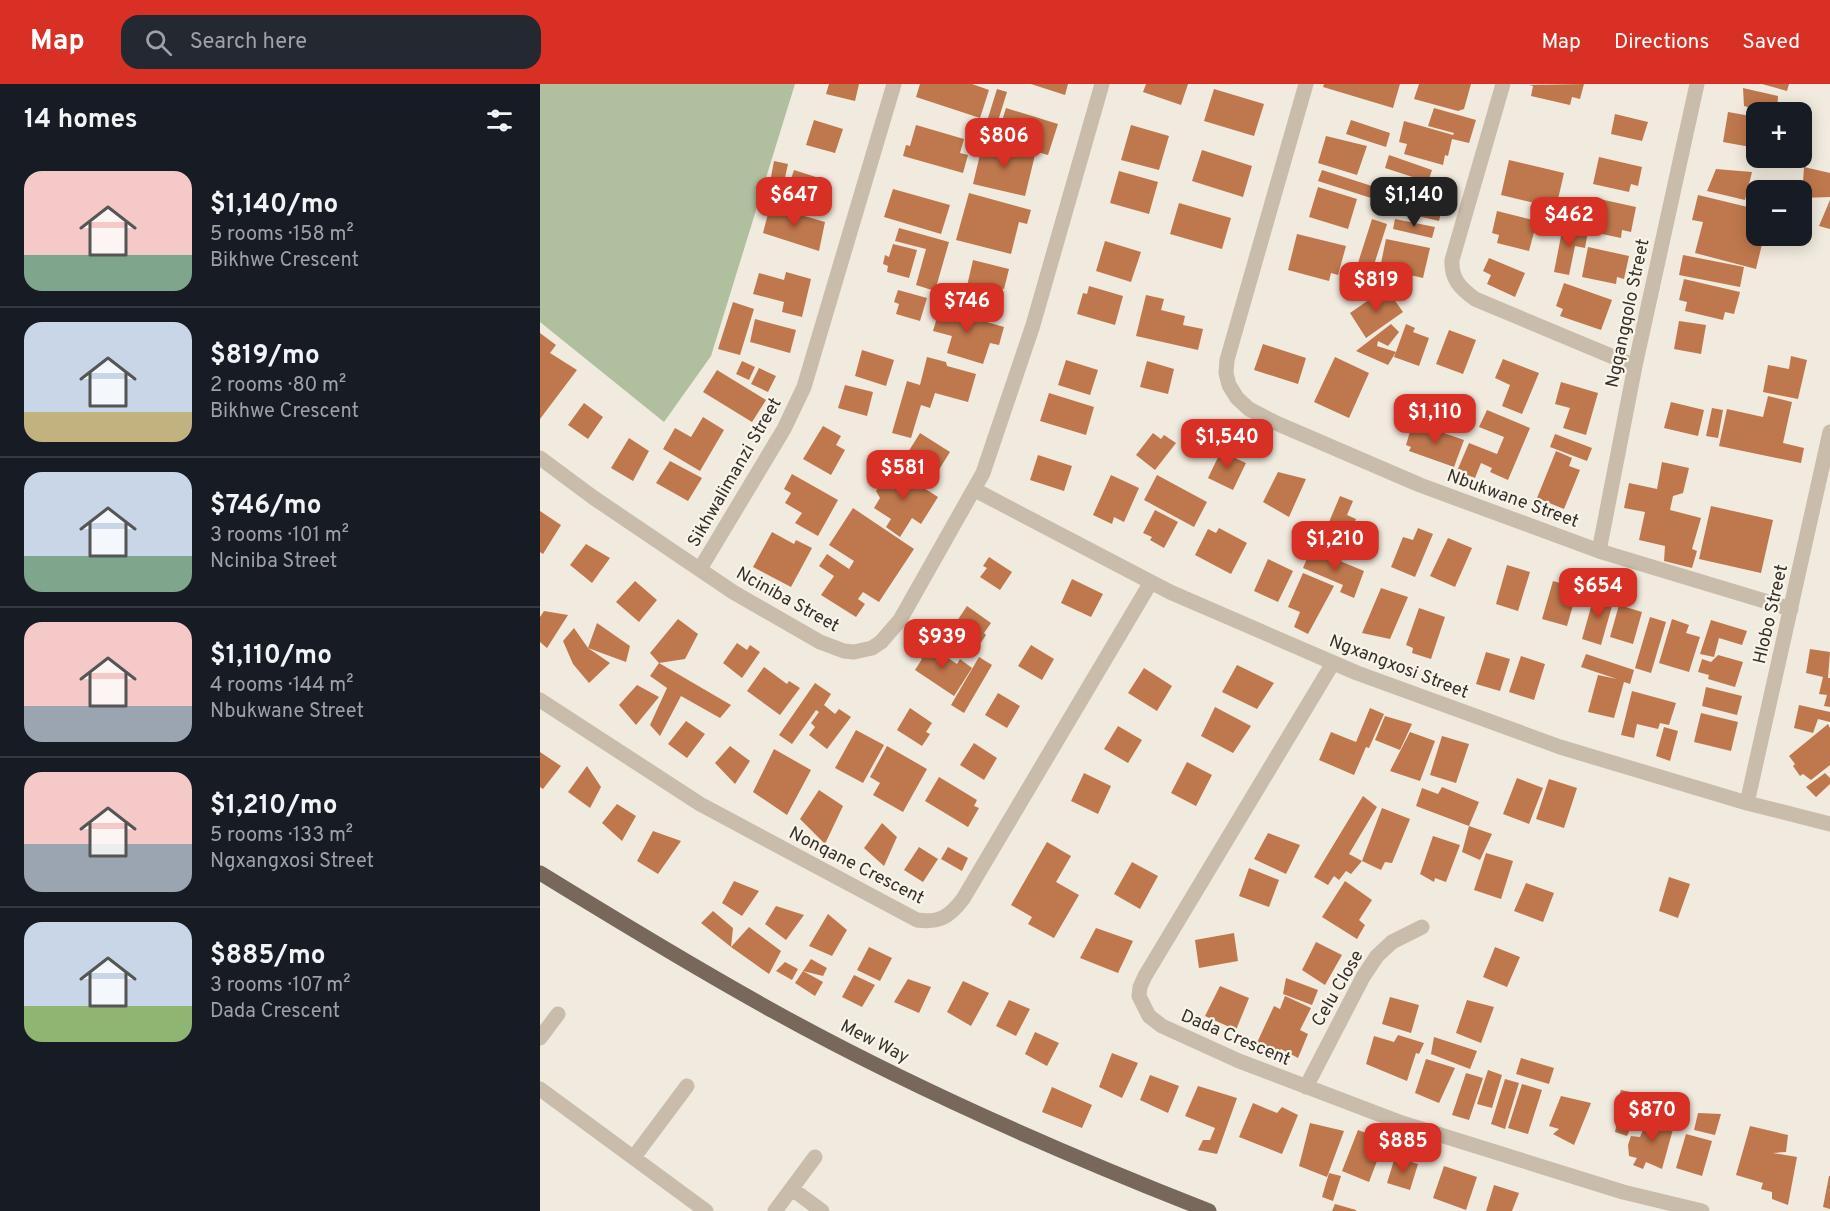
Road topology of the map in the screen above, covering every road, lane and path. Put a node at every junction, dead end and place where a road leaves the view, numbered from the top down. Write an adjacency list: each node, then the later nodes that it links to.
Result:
1 (894, 84): 11 (street, Sikhwalimanzi Street)
2 (1102, 84): 9 (street, Nciniba Street)
3 (1306, 84): 10 (street, Nbukwane Street)
4 (1503, 84): 6 (street)
5 (1697, 84): 6 (street, Ngqangqolo Street)
6 (1635, 366): 10 (street, Ngqangqolo Street)
7 (1830, 432): 13 (street, Hlobo Street)
8 (540, 458): 11 (street, Nciniba Street)
9 (975, 490): 11 (street, Nciniba Street); 12 (street, Ngxangxosi Street)
10 (1599, 550): 13 (street, Nbukwane Street)
11 (700, 568)
12 (1151, 582): 14 (street, Ngxangxosi Street); 15 (street, Nonqane Crescent)
13 (1791, 609): 16 (street, Hlobo Street)
14 (1333, 663): 16 (street, Ngxangxosi Street); 23 (street, Dada Crescent)
15 (540, 700)
16 (1747, 803): 17 (street, Ngxangxosi Street)
17 (1830, 824)
18 (540, 873): 31 (main road, Mew Way)
19 (1422, 927): 23 (street, Celu Close)
20 (558, 1014): 21 (street)
21 (540, 1038)
22 (687, 1086): 26 (street)
23 (1306, 1087): 32 (street, Dada Crescent)
24 (540, 1089): 26 (street)
25 (815, 1157): 27 (street)
26 (634, 1158): 28 (street)
27 (792, 1189): 29 (street); 30 (street)
28 (706, 1211)
29 (775, 1211)
30 (822, 1211)
31 (1209, 1211)
32 (1702, 1211)

